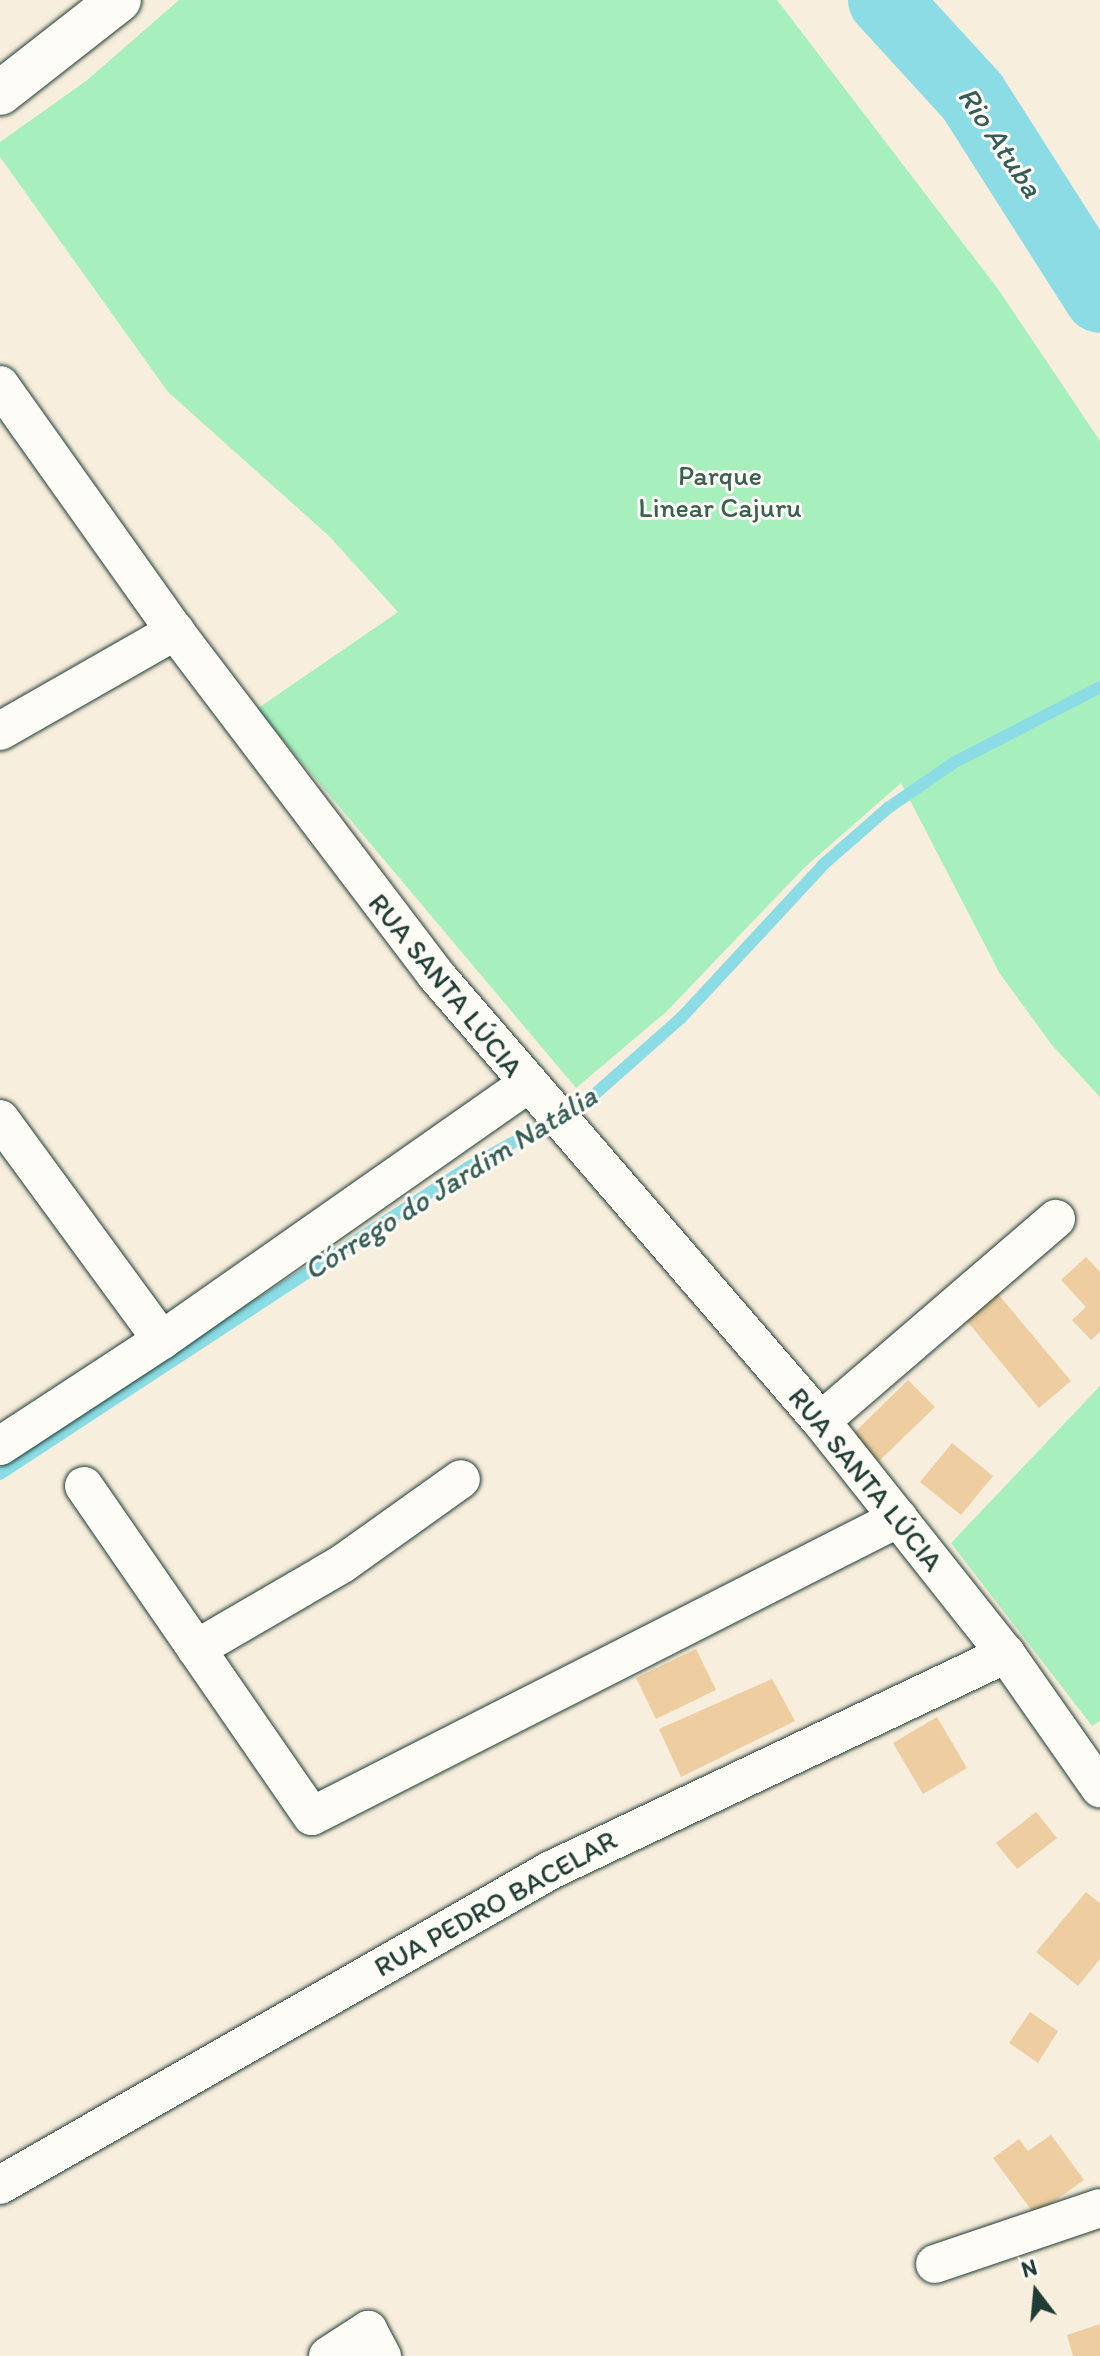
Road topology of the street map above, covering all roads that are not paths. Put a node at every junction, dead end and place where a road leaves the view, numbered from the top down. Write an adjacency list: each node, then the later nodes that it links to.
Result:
1 (119, 0): 2 (main road)
2 (0, 93)
3 (0, 385): 4 (street, RUA SANTA LÚCIA)
4 (175, 631): 5 (street); 6 (street, RUA SANTA LÚCIA)
5 (0, 731)
6 (526, 1085): 9 (street); 10 (street, RUA SANTA LÚCIA)
7 (0, 1119): 9 (street)
8 (1056, 1219): 10 (street)
9 (162, 1340): 11 (street)
10 (821, 1421): 14 (street, RUA SANTA LÚCIA)
11 (0, 1446)
12 (461, 1479): 15 (street)
13 (84, 1486): 15 (street)
14 (899, 1518): 15 (street); 16 (street, RUA SANTA LÚCIA)
15 (196, 1649)
16 (1006, 1654): 17 (street, RUA SANTA LÚCIA); 18 (street, RUA PEDRO BACELAR)
17 (1100, 1788)
18 (0, 2185)
19 (1100, 2208): 20 (street)
20 (935, 2264)
21 (375, 2343): 22 (street)
22 (328, 2356)

